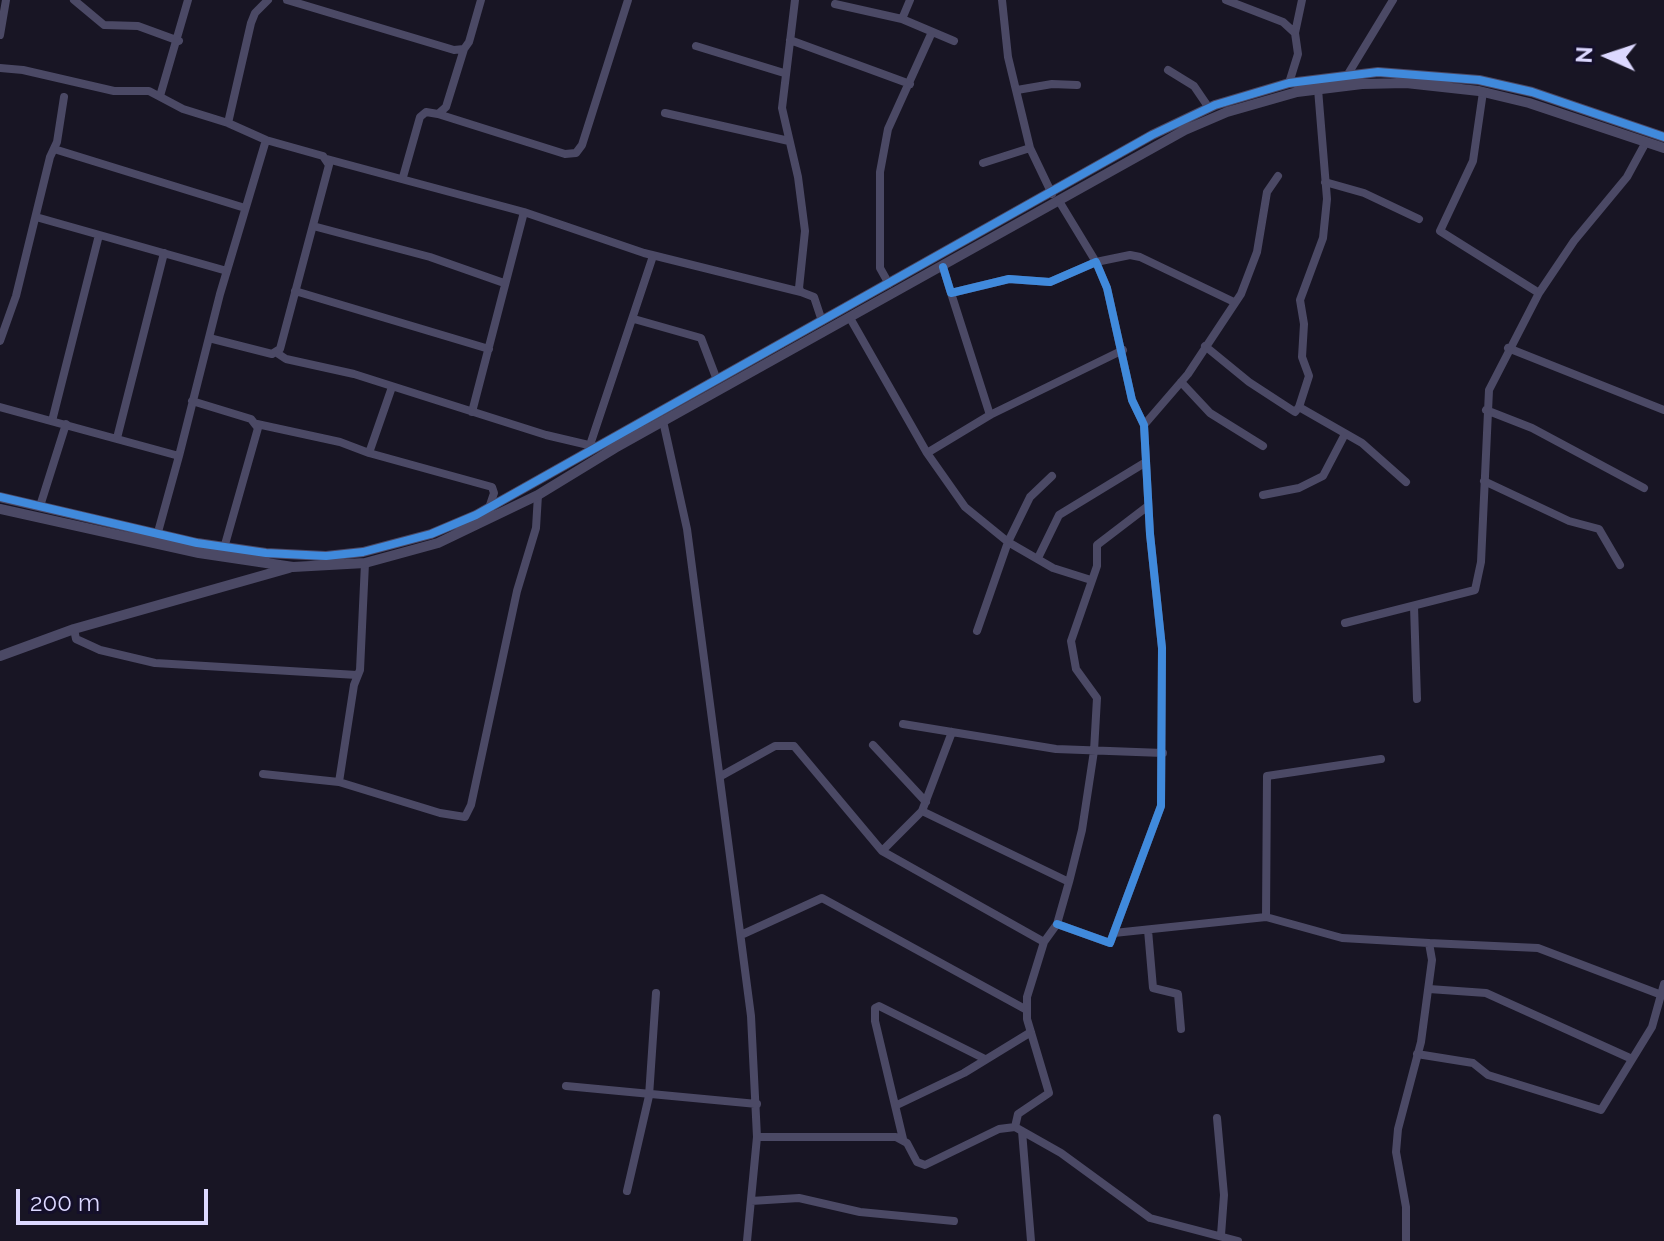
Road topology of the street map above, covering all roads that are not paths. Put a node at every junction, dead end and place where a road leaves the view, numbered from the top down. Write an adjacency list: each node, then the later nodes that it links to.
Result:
1 (6, 0): 18 (street)
2 (74, 0): 20 (street)
3 (188, 0): 20 (street)
4 (268, 0): 39 (street)
5 (287, 0): 23 (street)
6 (481, 0): 23 (street)
7 (628, 0): 38 (street)
8 (795, 0): 19 (street)
9 (910, 0): 15 (street)
10 (1002, 0): 32 (street)
11 (1226, 0): 17 (street)
12 (1302, 0): 17 (street)
13 (1393, 0): 27 (street)
14 (835, 4): 15 (street)
15 (902, 19): 16 (street)
16 (932, 32): 21 (street); 29 (street)
17 (1295, 33): 28 (street)
18 (0, 35)
19 (790, 40): 26 (street); 29 (street)
20 (179, 41): 34 (street)
21 (954, 41)
22 (696, 46): 26 (street)
23 (464, 49): 38 (street)
24 (0, 68): 34 (street)
25 (1168, 70): 36 (street)
26 (784, 73): 42 (street)
27 (1348, 74): 28 (street); 40 (street)
28 (1289, 83): 36 (street)
29 (910, 84): 65 (street)
30 (1077, 85): 32 (street)
31 (1318, 89): 33 (street); 51 (street); 52 (street)
32 (1017, 90): 44 (street)
33 (1483, 92): 43 (street); 69 (street)
34 (160, 96): 39 (street)
35 (64, 97): 46 (street)
36 (1209, 108): 52 (street)
37 (665, 113): 42 (street)
38 (438, 114): 50 (street)
39 (228, 123): 41 (street)
40 (1664, 137)
41 (266, 140): 47 (street); 53 (street)
42 (789, 141): 67 (street)
43 (1646, 142): 45 (street); 69 (street)
44 (1030, 148): 48 (street); 52 (street)
45 (1664, 148)
46 (54, 149): 53 (street); 55 (street)
47 (327, 159): 50 (street); 57 (street)
48 (983, 163)
49 (1278, 176): 70 (street)
50 (403, 177): 54 (street)
51 (1325, 182): 56 (street); 87 (street)
52 (1055, 197): 61 (street); 62 (street); 65 (street)
53 (245, 208): 63 (street)
54 (524, 212): 60 (street); 64 (street)
55 (36, 217): 58 (street); 76 (street)
56 (1419, 219)
57 (313, 226): 64 (street); 66 (street)
58 (99, 235): 59 (street); 92 (street)
59 (164, 253): 63 (street); 98 (street)
60 (653, 256): 67 (street); 72 (street)
61 (1096, 262): 68 (street); 70 (street); 80 (street)
62 (943, 267): 68 (street); 71 (street)
63 (227, 271): 74 (street)
64 (504, 283): 79 (street)
65 (889, 284): 73 (street)
66 (295, 291): 79 (street); 81 (street)
67 (801, 292): 73 (street)
68 (951, 293): 91 (street)
69 (1539, 293): 78 (street)
70 (1234, 302): 77 (street)
71 (850, 318): 75 (street); 102 (street)
72 (634, 319): 82 (street); 99 (street)
73 (822, 321): 75 (street)
74 (209, 338): 81 (street); 85 (street)
75 (802, 338): 82 (street); 93 (street)
76 (0, 341)
77 (1205, 346): 83 (street); 87 (street)
78 (1508, 348): 88 (street); 89 (street)
79 (489, 349): 90 (street)
80 (1123, 350): 91 (street); 96 (street)
81 (277, 353): 84 (street)
82 (717, 380): 99 (street)
83 (1181, 382): 96 (street); 100 (street)
84 (392, 387): 90 (street); 101 (street)
85 (192, 401): 95 (street); 103 (street)
86 (0, 407): 92 (street)
87 (1299, 407): 97 (street)
88 (1486, 410): 106 (street); 108 (street)
89 (1664, 410)
90 (472, 412): 99 (street)
91 (990, 415): 102 (street)
92 (52, 421): 94 (street)
93 (663, 421): 109 (street); 139 (street)
94 (66, 424): 98 (street); 112 (street)
95 (257, 424): 101 (street); 118 (street)
96 (1144, 425): 104 (street)
97 (1345, 434): 107 (street); 110 (street)
98 (117, 438): 103 (street)
99 (593, 446): 114 (street)
100 (1263, 446)
101 (369, 453): 114 (street)
102 (927, 453): 117 (street)
103 (179, 456): 116 (street)
104 (1146, 462): 113 (street); 120 (street)
105 (1052, 476): 117 (street)
106 (1484, 481): 122 (street); 125 (street)
107 (1406, 482)
108 (1644, 488)
109 (538, 495): 121 (street); 140 (street)
110 (1263, 495)
111 (0, 497): 112 (street)
112 (40, 506): 116 (street)
113 (1148, 506): 124 (street); 136 (street)
114 (489, 508): 119 (street)
115 (0, 509): 123 (street)
116 (158, 532): 118 (street)
117 (1008, 542): 120 (street); 128 (street)
118 (224, 548): 119 (street)
119 (326, 556): 123 (street)
120 (1038, 558): 124 (street)
121 (365, 563): 123 (street); 130 (street)
122 (1620, 565)
123 (293, 567): 127 (street)
124 (1091, 580): 135 (street)
125 (1414, 606): 126 (street); 131 (street)
126 (1345, 623)
127 (74, 629): 129 (street); 130 (street)
128 (977, 631)
129 (0, 656)
130 (357, 675): 140 (street)
131 (1417, 699)
132 (903, 724): 133 (street)
133 (952, 732): 135 (street); 141 (street)
134 (873, 745): 141 (street)
135 (1094, 751): 136 (street); 144 (street)
136 (1163, 753): 148 (street)
137 (1381, 759): 145 (street)
138 (263, 774): 140 (street)
139 (721, 776): 143 (street); 149 (street)
140 (339, 782)
141 (926, 802): 142 (street)
142 (922, 811): 143 (street); 144 (street)
143 (882, 851): 150 (street)
144 (1069, 882): 146 (street)
145 (1266, 917): 147 (street); 151 (street)
146 (1057, 924): 148 (street); 150 (street)
147 (1148, 930): 148 (street); 157 (street)
148 (1114, 933)
149 (741, 935): 156 (street); 164 (street)
150 (1044, 942): 156 (street)
151 (1429, 943): 153 (street); 155 (street)
152 (1664, 984): 155 (street)
153 (1429, 989): 159 (street); 161 (street)
154 (656, 993): 163 (street)
155 (1659, 994): 161 (street)
156 (1025, 1009): 158 (street)
157 (1181, 1029)
158 (1031, 1032): 160 (street); 167 (street)
159 (1417, 1054): 161 (street); 177 (street)
160 (985, 1059): 165 (street); 165 (street)
161 (1632, 1059)
162 (566, 1086): 163 (street)
163 (649, 1096): 164 (street); 170 (street)
164 (757, 1104): 168 (street)
165 (897, 1105): 169 (street)
166 (1217, 1118): 173 (street)
167 (1018, 1129): 169 (street); 173 (street); 175 (street)
168 (757, 1137): 169 (street); 171 (street)
169 (903, 1139)
170 (627, 1191)
171 (751, 1201): 172 (street); 174 (street)
172 (954, 1221)
173 (1221, 1235): 176 (street)
174 (747, 1241)
175 (1031, 1241)
176 (1238, 1241)
177 (1406, 1241)

